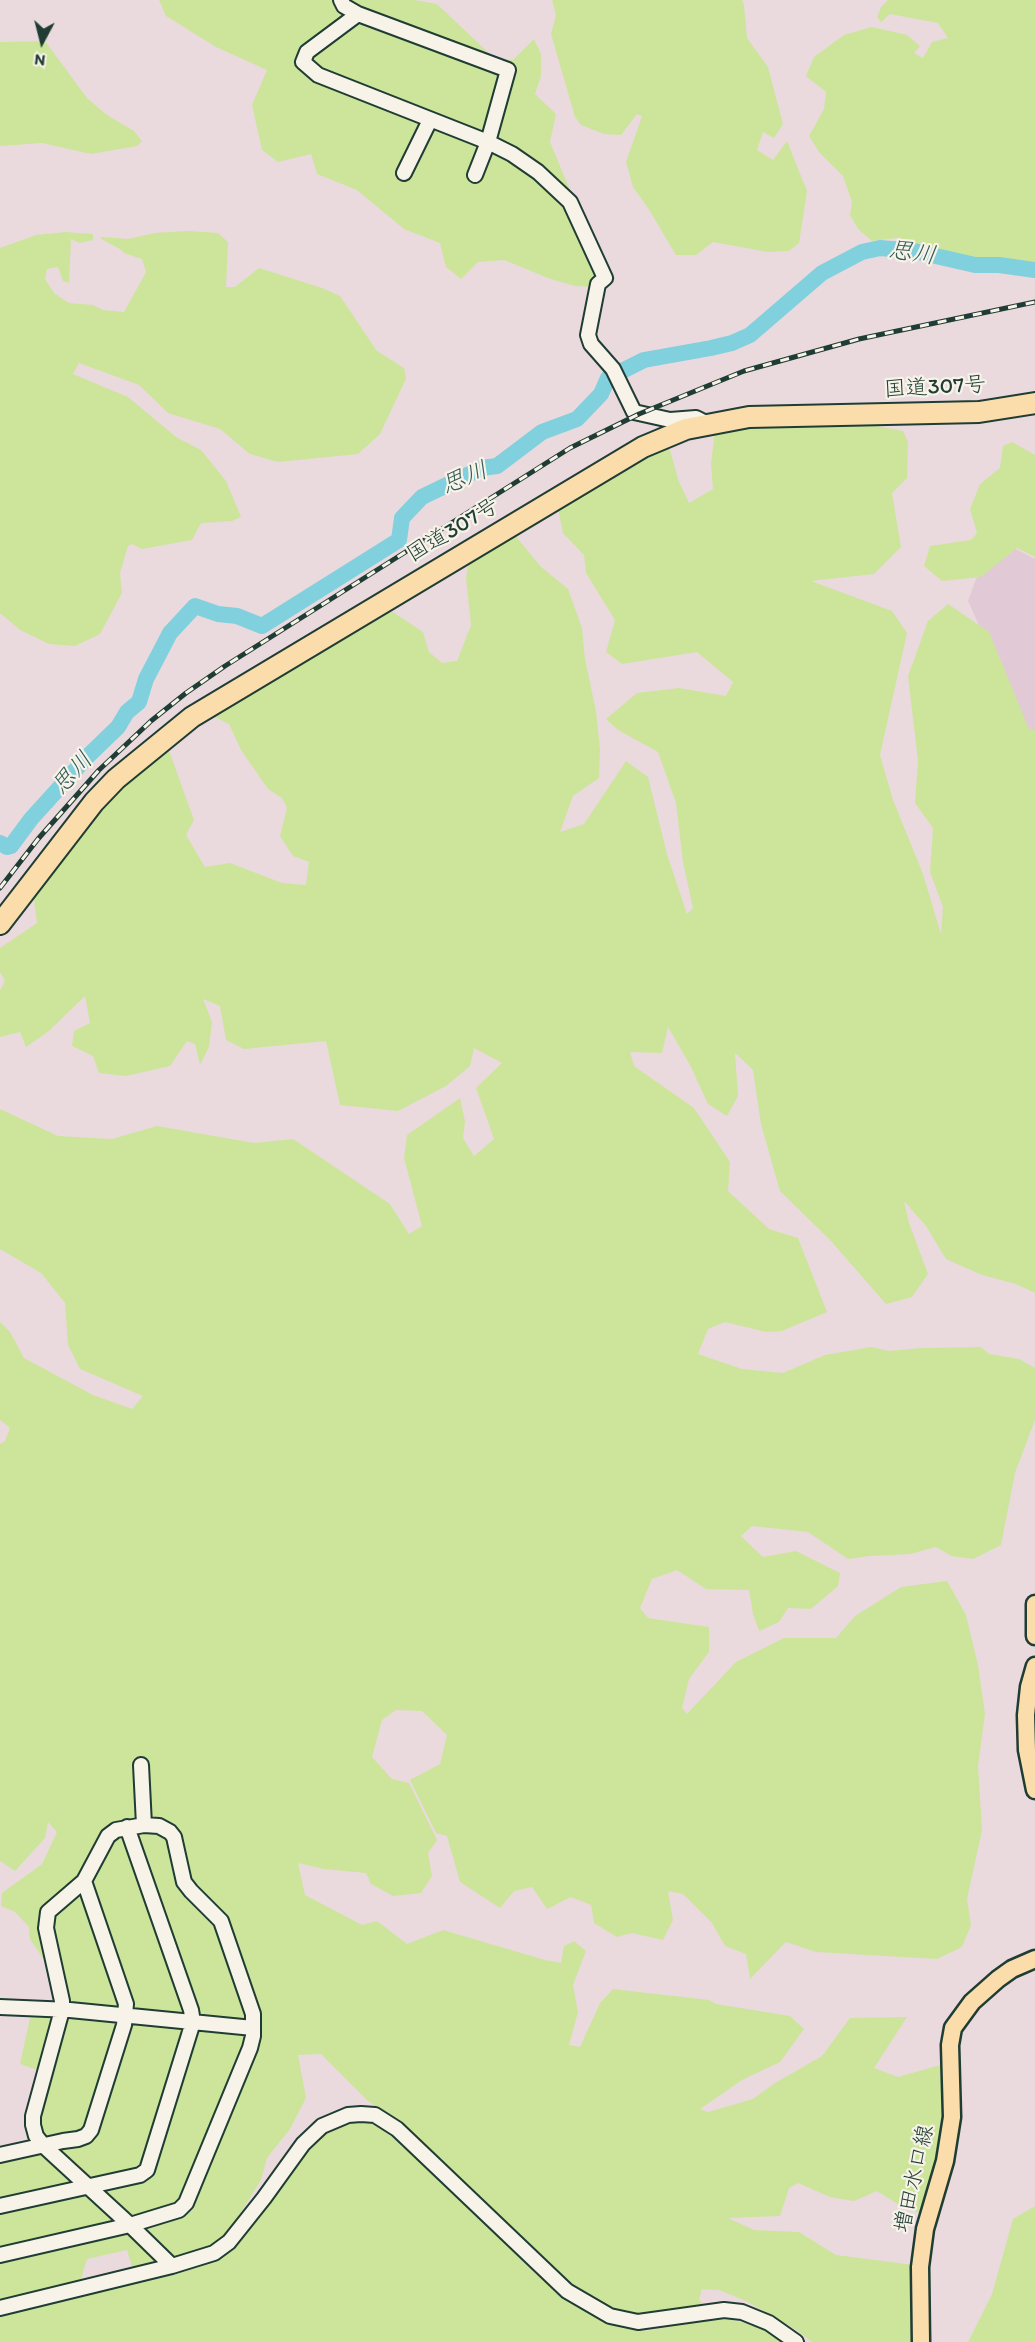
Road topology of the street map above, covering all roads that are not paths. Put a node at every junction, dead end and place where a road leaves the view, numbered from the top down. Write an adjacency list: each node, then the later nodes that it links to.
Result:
1 (341, 0): 2 (street)
2 (358, 14): 3 (street); 4 (street)
3 (430, 120): 4 (street); 5 (street)
4 (488, 142): 6 (street); 8 (street)
5 (404, 173)
6 (475, 175)
7 (1035, 403): 8 (highway, 国道307号)
8 (707, 424): 9 (highway, 国道307号)
9 (0, 924)
10 (1035, 1604): 11 (main road)
11 (1035, 1636)
12 (1035, 1666): 14 (main road)
13 (141, 1765): 15 (street)
14 (1035, 1790)
15 (144, 1825): 16 (street); 23 (street)
16 (127, 1827): 17 (street); 22 (street)
17 (84, 1881): 20 (street); 21 (street)
18 (1035, 1959): 33 (main road, 増田水口線)
19 (0, 2007): 20 (street)
20 (62, 2010): 21 (street); 24 (street)
21 (126, 2015): 22 (street); 24 (street)
22 (193, 2022): 23 (street); 26 (street)
23 (253, 2028): 28 (street)
24 (44, 2145): 25 (street); 26 (street)
25 (0, 2155)
26 (86, 2185): 27 (street); 28 (street)
27 (0, 2206)
28 (130, 2225): 29 (street); 30 (street)
29 (0, 2255)
30 (172, 2266): 31 (street); 32 (street)
31 (0, 2308)
32 (796, 2342)
33 (921, 2342)

